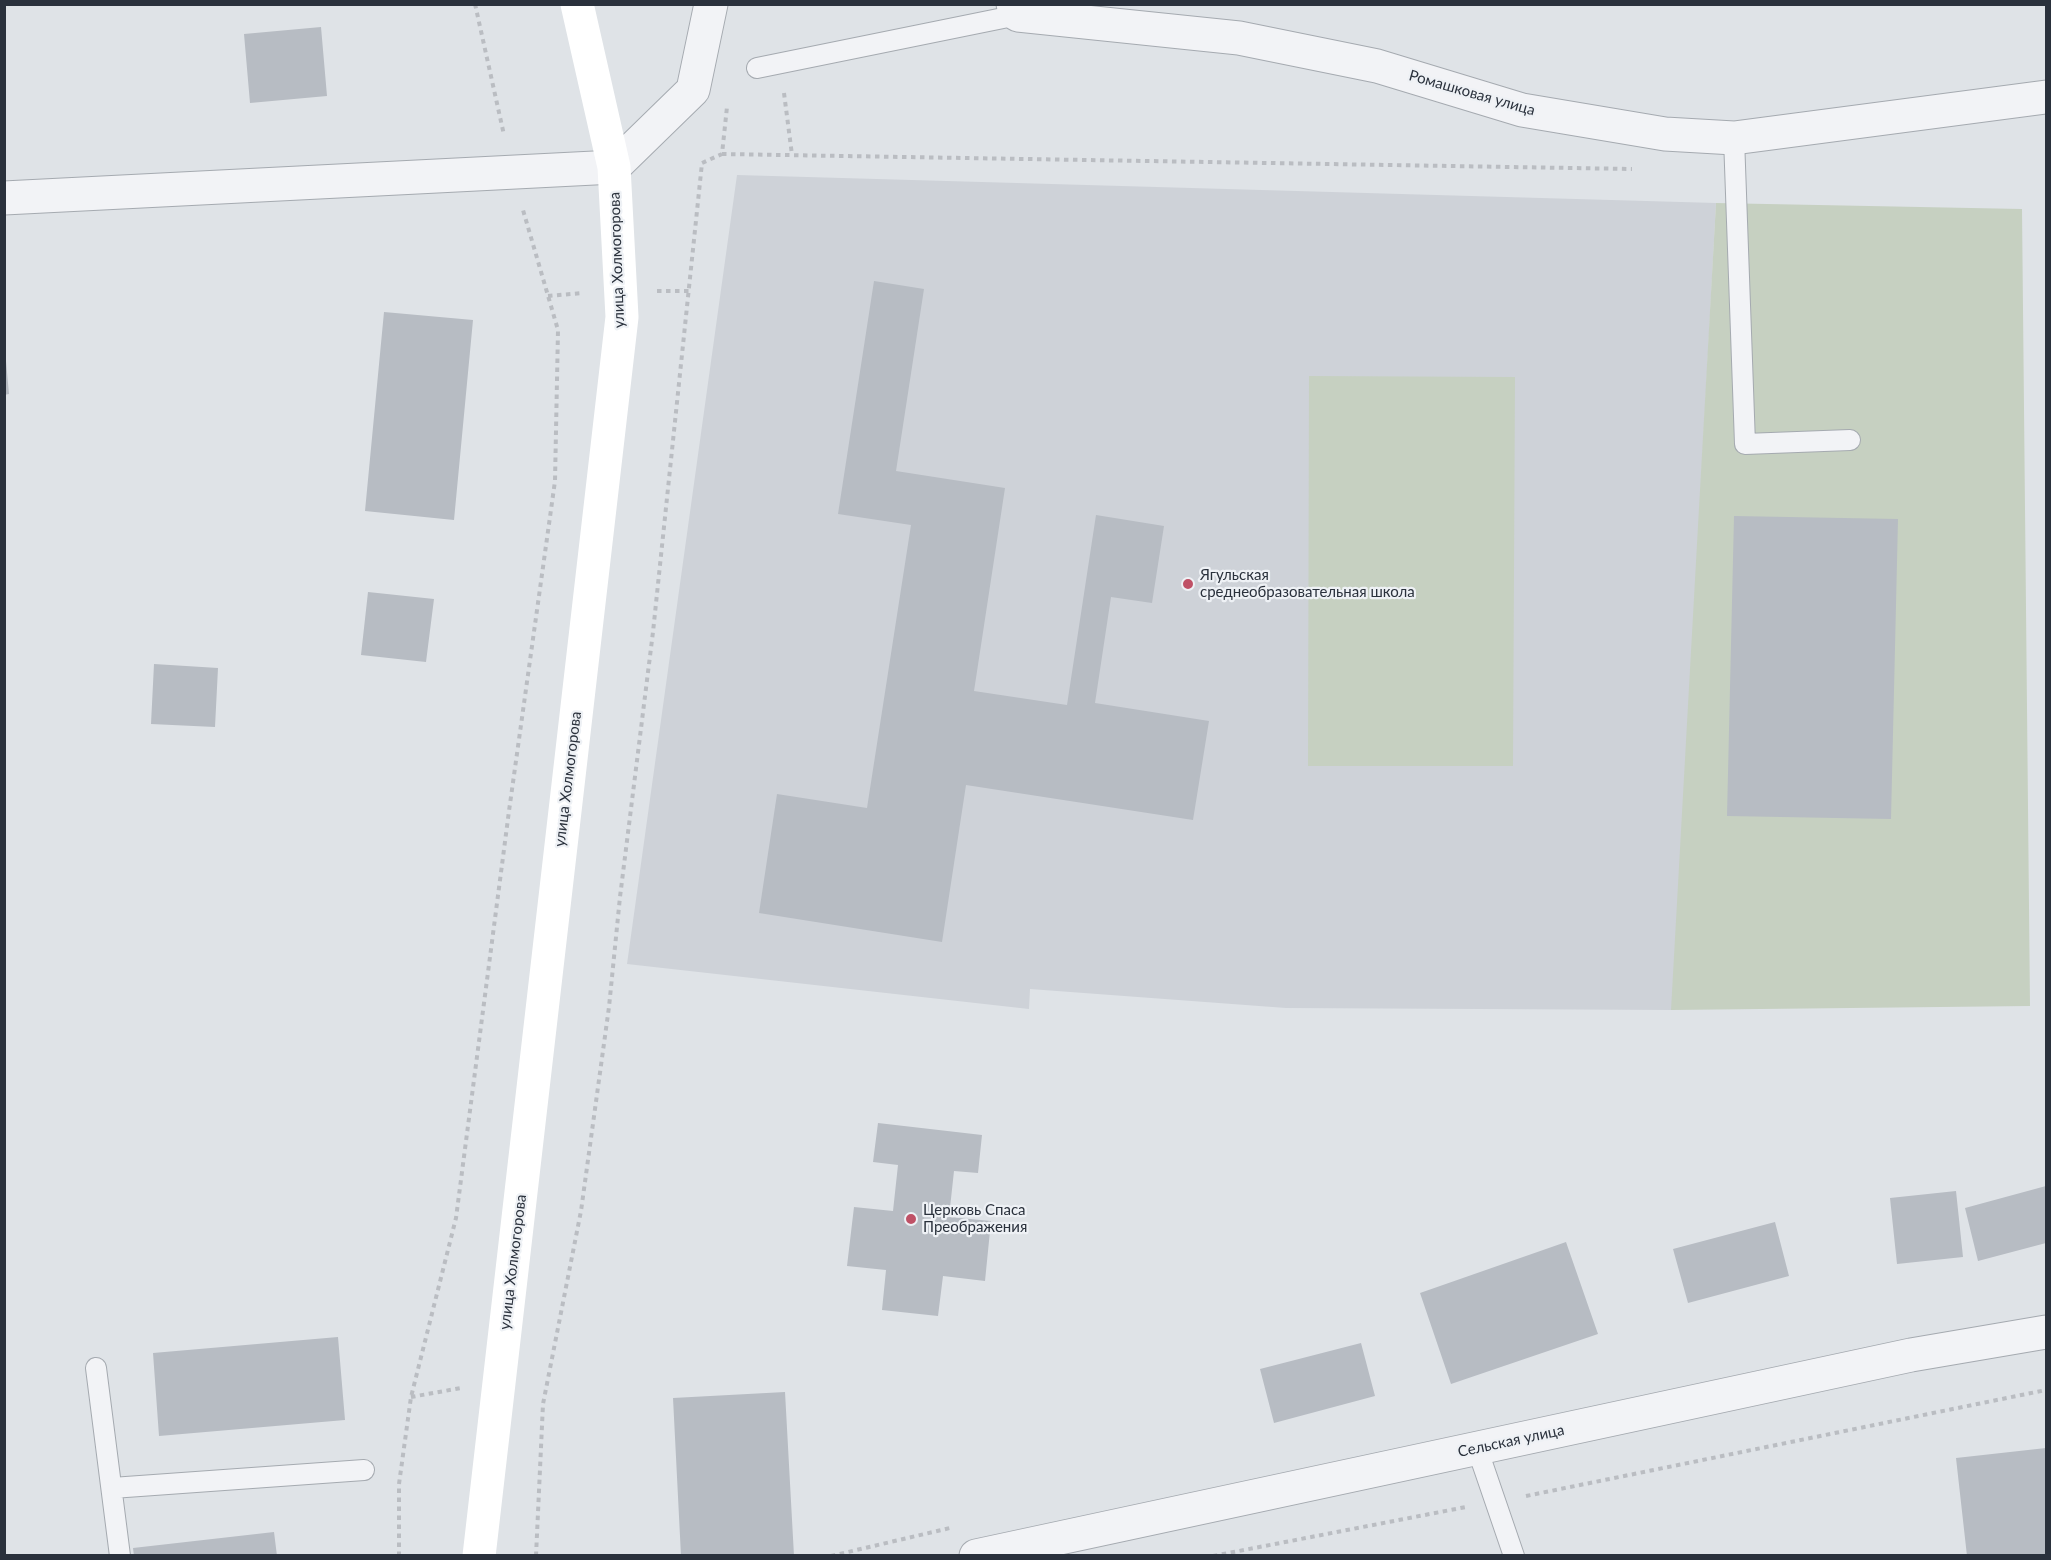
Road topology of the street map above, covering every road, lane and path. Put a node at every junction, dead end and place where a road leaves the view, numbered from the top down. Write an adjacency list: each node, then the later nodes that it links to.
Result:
1 (475, 4): 14 (path)
2 (577, 4): 12 (street, улица Холмогорова)
3 (711, 4): 12 (street)
4 (1015, 10): 5 (lane); 9 (street, Ромашковая улица)
5 (780, 63): 6 (lane); 11 (path)
6 (757, 68)
7 (2046, 97): 9 (street, Ромашковая улица)
8 (728, 100): 10 (path)
9 (1734, 138): 16 (lane)
10 (722, 154): 11 (path); 28 (path)
11 (792, 155): 13 (path)
12 (614, 167): 14 (street); 27 (street, улица Холмогорова)
13 (1639, 170)
14 (512, 172): 15 (street); 26 (path)
15 (4, 198)
16 (1850, 440)
17 (2046, 1332): 20 (street, Сельская улица)
18 (96, 1368): 22 (lane)
19 (2046, 1390): 23 (path)
20 (1477, 1448): 23 (lane); 30 (street, Сельская улица)
21 (364, 1470): 22 (lane)
22 (112, 1488): 25 (lane)
23 (1496, 1502): 31 (path); 32 (lane)
24 (957, 1526): 29 (path)
25 (120, 1556)
26 (399, 1556)
27 (479, 1556)
28 (536, 1556)
29 (831, 1556)
30 (976, 1556)
31 (1213, 1556)
32 (1514, 1556)

